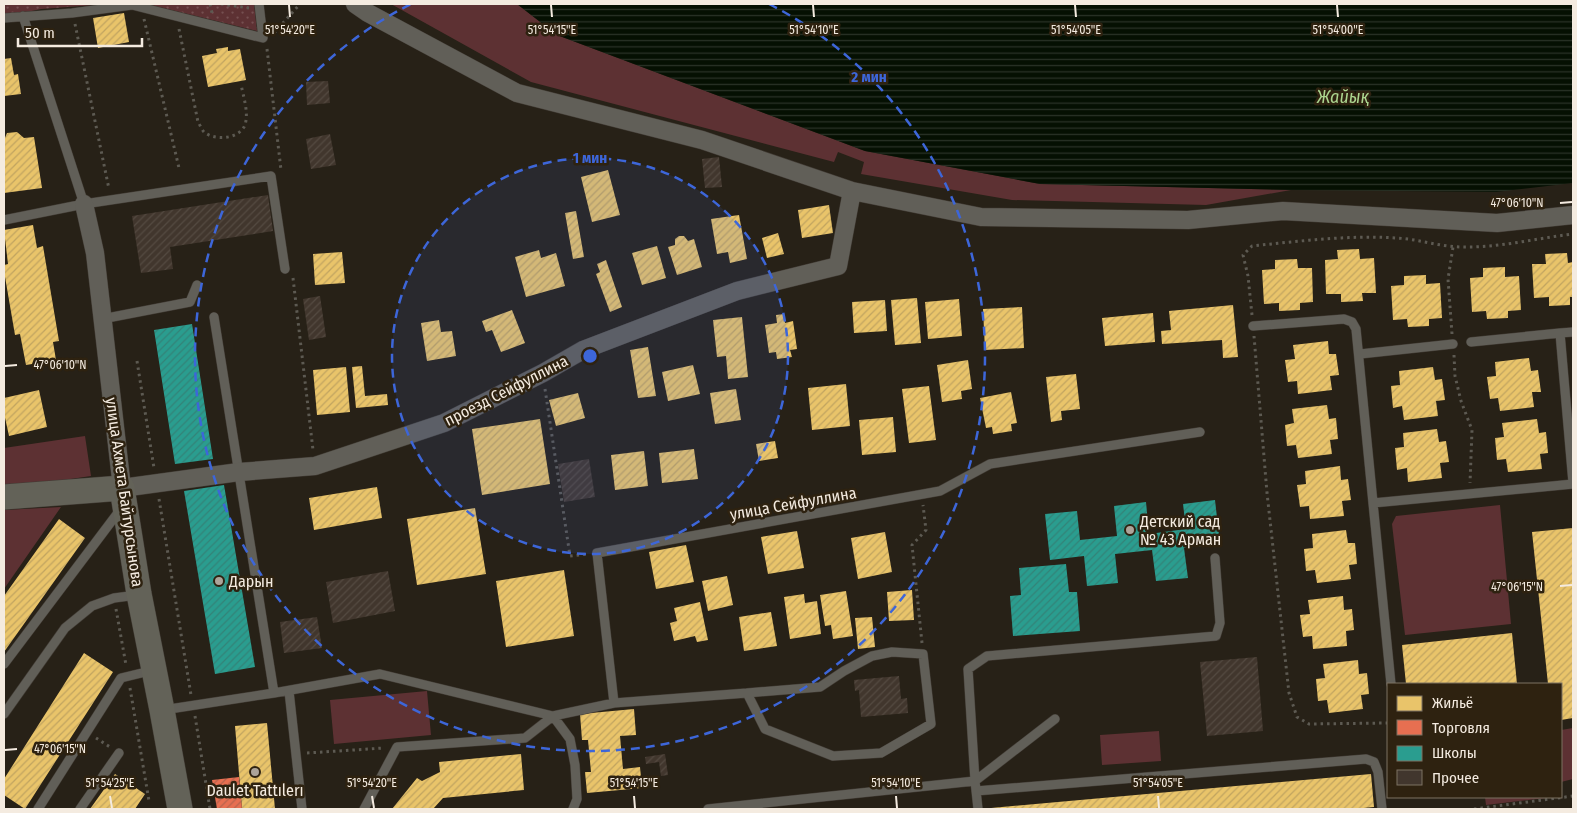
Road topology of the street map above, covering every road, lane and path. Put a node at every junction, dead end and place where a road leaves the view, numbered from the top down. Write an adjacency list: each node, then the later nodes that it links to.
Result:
1 (221, 4): 4 (path)
2 (355, 4): 11 (street)
3 (141, 7): 4 (lane); 5 (lane); 10 (path)
4 (259, 7)
5 (72, 13): 6 (lane); 12 (path)
6 (23, 16): 7 (lane); 13 (lane)
7 (4, 18)
8 (179, 29): 9 (path)
9 (241, 84)
10 (180, 168)
11 (852, 191): 14 (street); 29 (street, проезд Сейфуллина)
12 (111, 200): 13 (lane); 18 (lane)
13 (84, 204): 15 (lane); 21 (street, улица Ахмета Байтурсынова)
14 (1573, 215)
15 (4, 220)
16 (1573, 234): 17 (path)
17 (1453, 247): 22 (path); 26 (path)
18 (285, 269)
19 (197, 284): 21 (lane)
20 (214, 317): 31 (lane)
21 (102, 319): 37 (street, улица Ахмета Байтурсынова)
22 (1253, 326): 27 (lane); 57 (path)
23 (1573, 332): 24 (lane)
24 (1560, 333): 25 (lane); 32 (lane)
25 (1471, 342)
26 (1453, 344): 27 (lane); 35 (path)
27 (1360, 354): 38 (lane)
28 (137, 361): 33 (path)
29 (543, 373): 31 (street, проезд Сейфуллина); 39 (path)
30 (1200, 432): 34 (lane, улица Сейфуллина)
31 (239, 472): 33 (street, проезд Сейфуллина); 49 (lane)
32 (1573, 483): 35 (lane)
33 (156, 484): 37 (street, проезд Сейфуллина); 52 (path)
34 (922, 494): 39 (lane, улица Сейфуллина); 43 (path)
35 (1470, 494): 38 (lane)
36 (4, 497): 37 (street)
37 (122, 497): 41 (street, улица Ахмета Байтурсынова); 44 (lane)
38 (1373, 503): 47 (lane)
39 (596, 553): 51 (lane)
40 (1215, 558): 62 (lane)
41 (139, 594): 42 (lane); 45 (street, улица Ахмета Байтурсынова)
42 (114, 598): 46 (path); 54 (lane)
43 (923, 654): 50 (lane); 50 (lane)
44 (4, 664)
45 (154, 670): 46 (lane); 53 (street, улица Ахмета Байтурсынова)
46 (128, 676): 58 (lane); 65 (path)
47 (1391, 683)
48 (289, 691): 49 (lane); 55 (lane); 61 (lane)
49 (274, 693): 52 (lane)
50 (747, 693): 51 (lane)
51 (614, 703): 55 (lane)
52 (193, 705): 53 (lane); 69 (path)
53 (162, 710): 68 (street, улица Ахмета Байтурсынова)
54 (4, 714)
55 (553, 716): 59 (lane); 72 (lane)
56 (1055, 719): 62 (lane)
57 (1387, 723)
58 (87, 732): 60 (path); 66 (lane)
59 (397, 747): 61 (path); 71 (lane)
60 (119, 753): 67 (lane)
61 (297, 754): 70 (lane)
62 (975, 781): 63 (lane); 73 (lane)
63 (976, 791): 74 (lane); 75 (lane)
64 (1558, 798): 76 (path)
65 (149, 801)
66 (38, 809)
67 (80, 809)
68 (180, 809)
69 (210, 809)
70 (302, 809)
71 (364, 809)
72 (573, 809)
73 (708, 809)
74 (978, 809)
75 (1382, 809)
76 (1474, 809)

